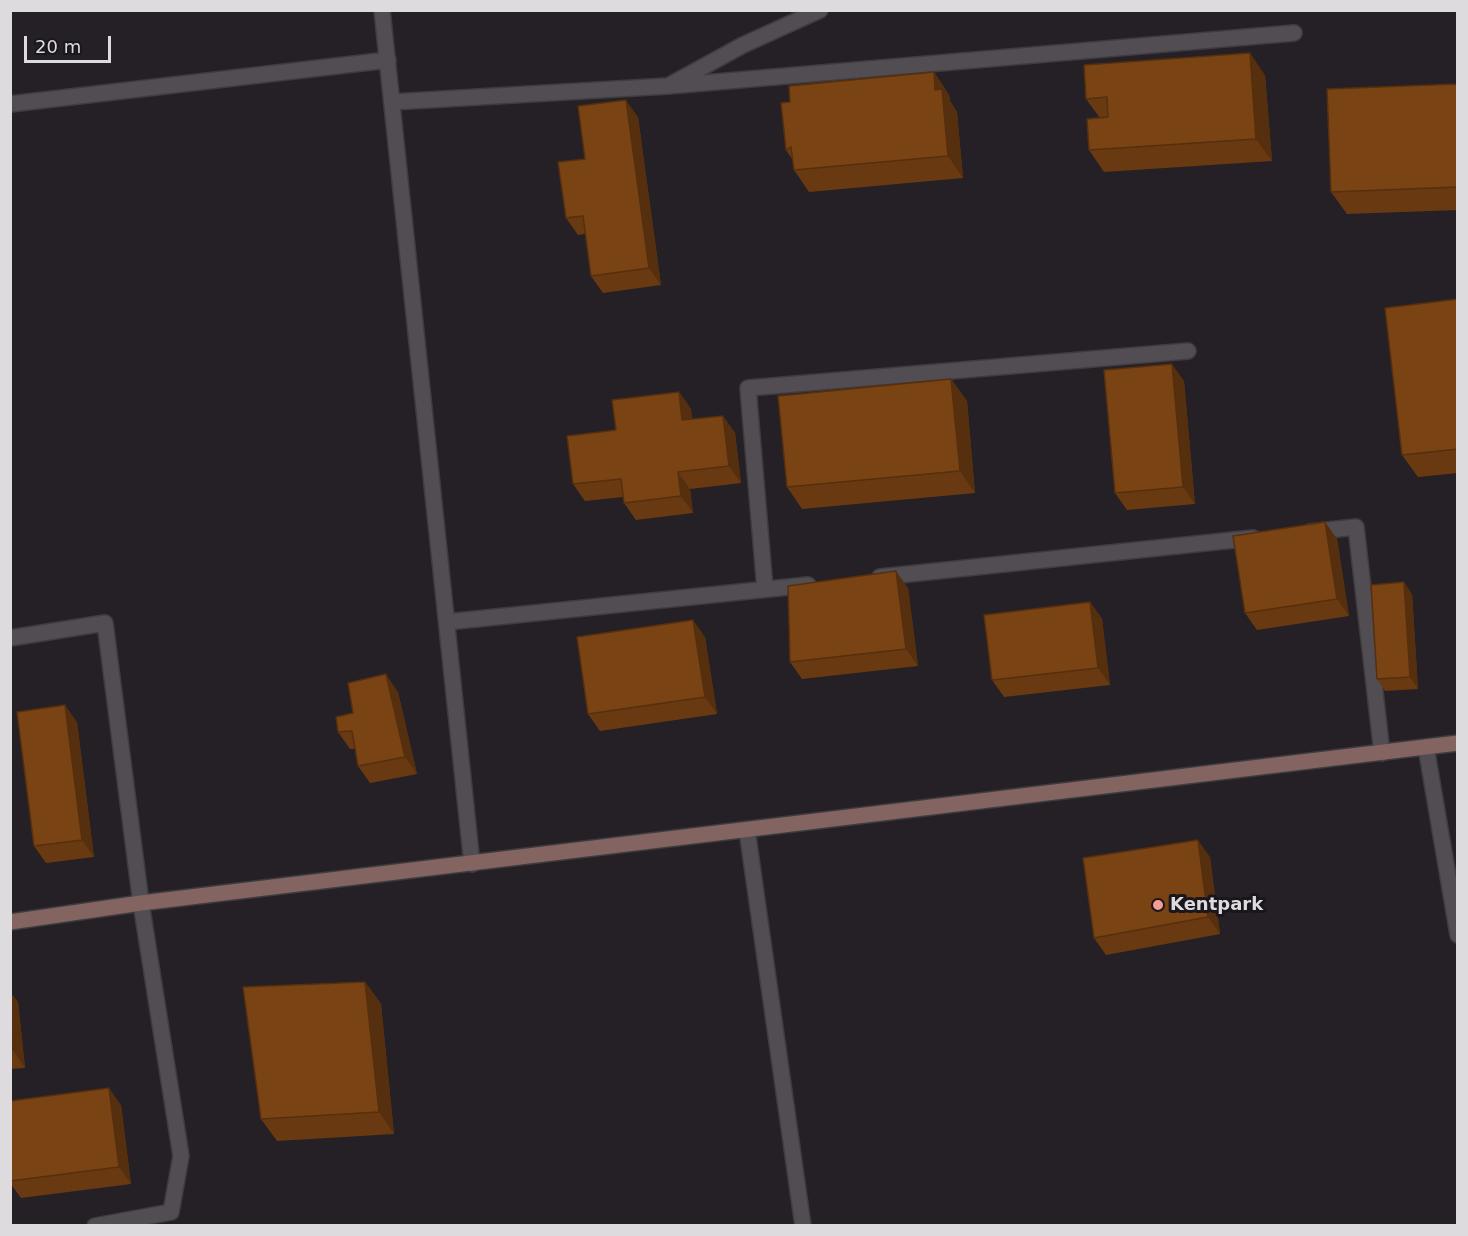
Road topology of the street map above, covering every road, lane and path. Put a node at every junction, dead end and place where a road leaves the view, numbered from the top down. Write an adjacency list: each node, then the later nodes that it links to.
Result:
1 (382, 10): 4 (street)
2 (820, 10): 5 (street)
3 (1294, 33): 5 (street)
4 (388, 60): 6 (street); 7 (street)
5 (668, 86): 6 (street)
6 (392, 102): 14 (street)
7 (10, 104)
8 (1188, 351): 13 (street)
9 (1297, 534): 18 (street)
10 (1273, 536): 11 (street)
11 (860, 580)
12 (824, 583): 13 (street)
13 (765, 590): 14 (street)
14 (447, 622): 20 (street)
15 (10, 638): 21 (street)
16 (1458, 743): 17 (main road)
17 (1426, 747): 18 (main road); 23 (street)
18 (1382, 753): 19 (main road)
19 (747, 830): 20 (main road); 25 (street)
20 (472, 864): 21 (main road)
21 (141, 903): 22 (main road); 24 (street)
22 (10, 922)
23 (1458, 935)
24 (95, 1226)
25 (803, 1226)

